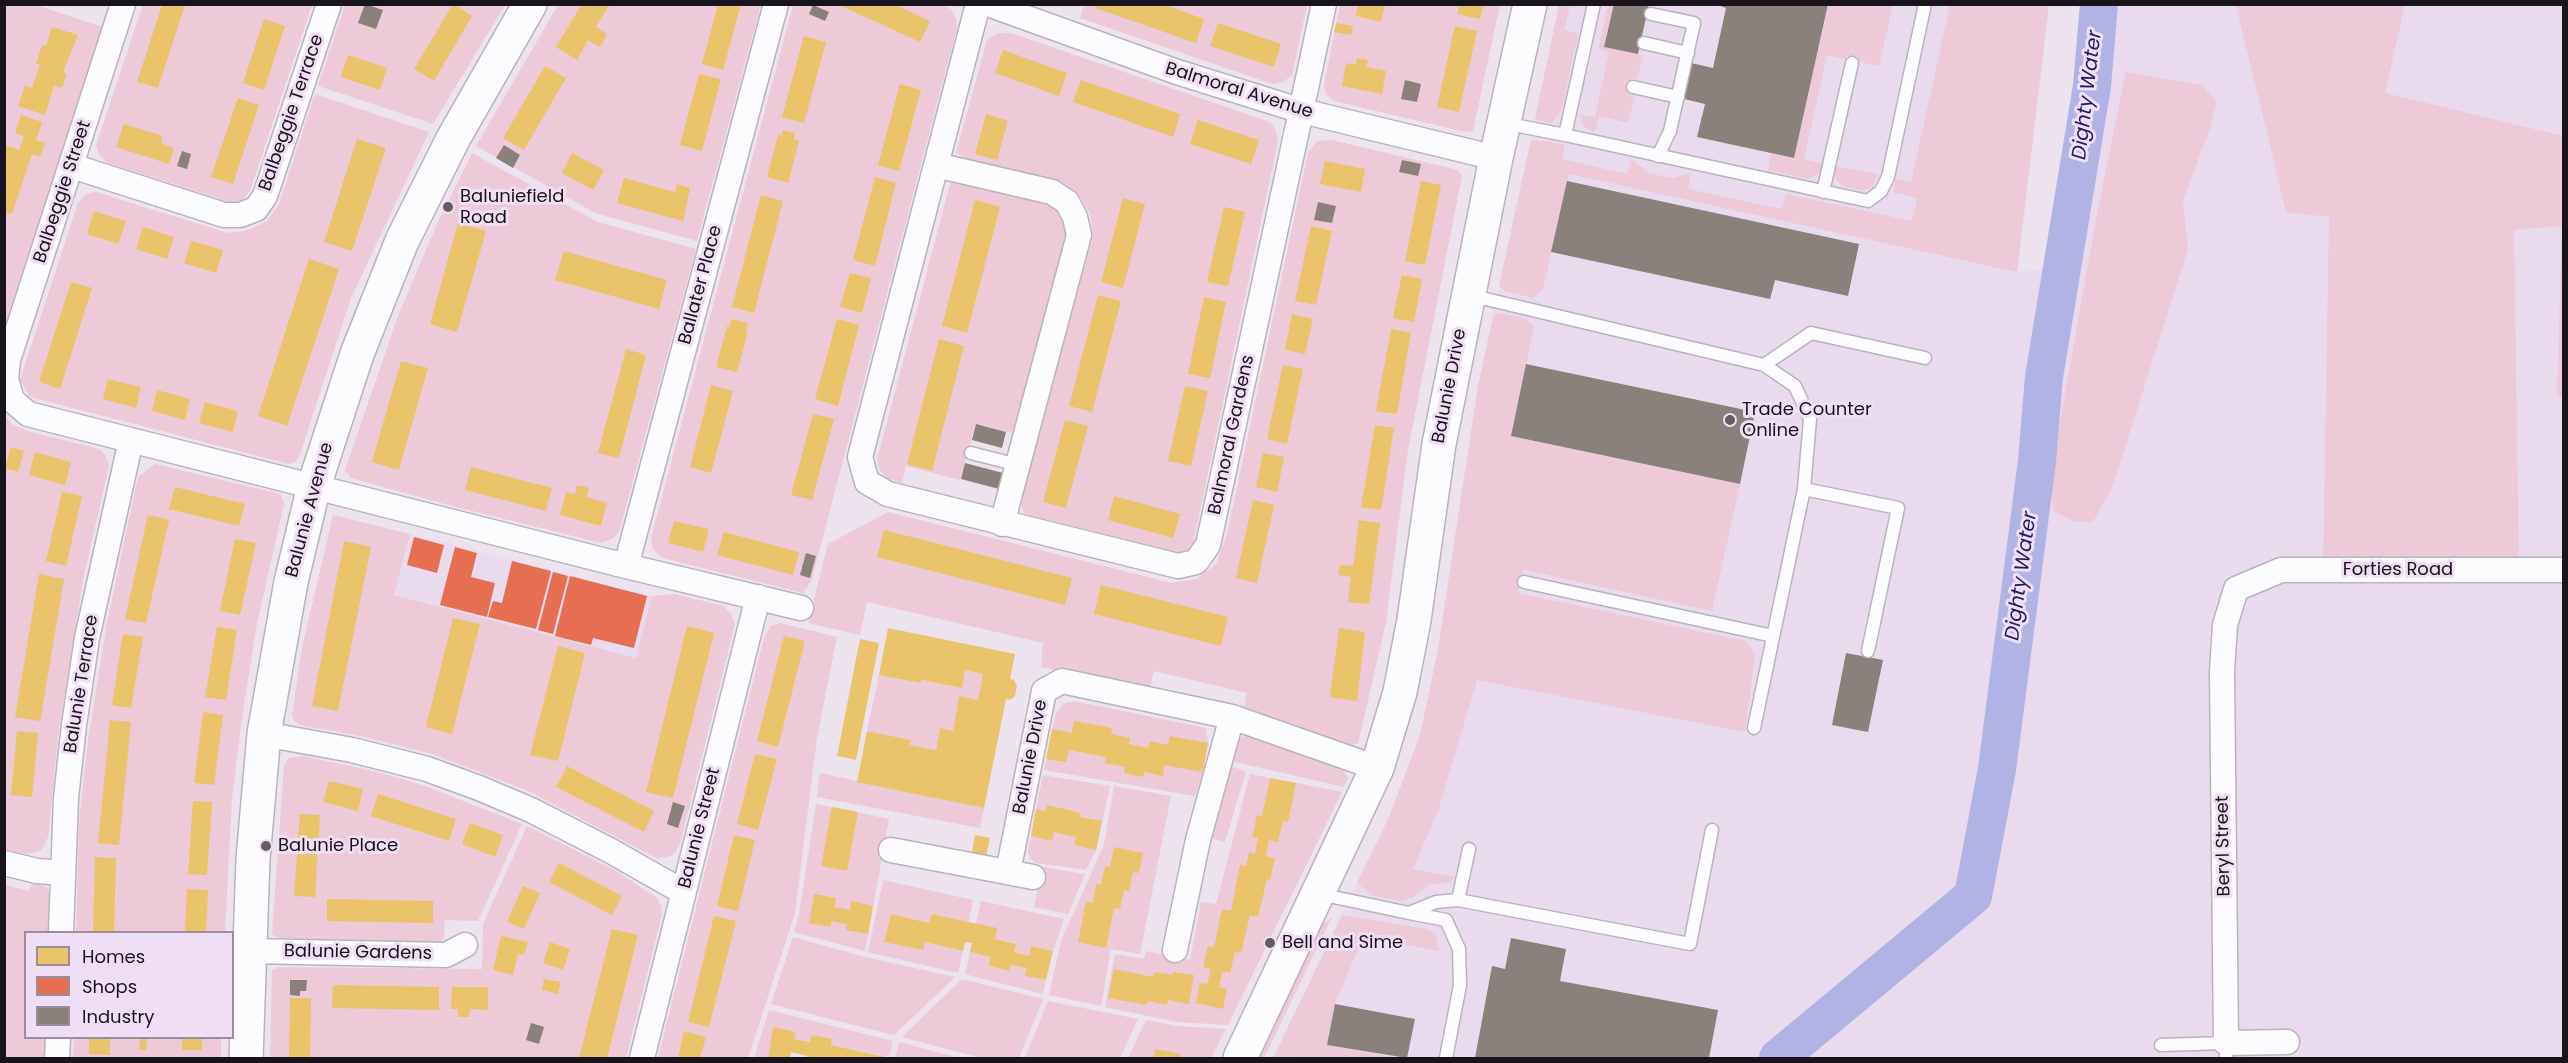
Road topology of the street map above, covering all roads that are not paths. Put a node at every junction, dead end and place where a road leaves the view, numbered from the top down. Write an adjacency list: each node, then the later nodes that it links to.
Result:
1 (123, 4): 23 (street, Balbeggie Street)
2 (329, 4): 23 (street, Balbeggie Terrace)
3 (530, 4): 32 (street, Balunie Avenue)
4 (776, 4): 35 (street, Ballater Place)
5 (978, 4): 22 (street, Balmoral Gardens)
6 (988, 4): 17 (street, Balmoral Avenue)
7 (1324, 4): 17 (street, Balmoral Gardens)
8 (1530, 4): 18 (street, Balunie Drive)
9 (1594, 4): 19 (lane)
10 (1925, 4): 24 (lane)
11 (1651, 14): 13 (lane)
12 (1644, 43): 13 (lane)
13 (1688, 52): 16 (lane)
14 (1852, 63): 24 (lane)
15 (1633, 87): 16 (lane)
16 (1678, 97): 20 (lane)
17 (1302, 111): 21 (street, Balmoral Avenue); 34 (street, Balmoral Gardens)
18 (1504, 123): 19 (lane); 21 (street, Balunie Drive)
19 (1565, 135): 20 (lane)
20 (1658, 156): 24 (lane)
21 (1496, 158): 25 (street, Balunie Drive)
22 (936, 165): 31 (street); 34 (street, Balmoral Gardens)
23 (72, 166): 28 (street, Balbeggie Street)
24 (1823, 192)
25 (1468, 294): 27 (lane); 46 (street, Balunie Drive)
26 (1925, 358): 27 (lane)
27 (1764, 365): 33 (lane)
28 (5, 379): 29 (street)
29 (130, 440): 32 (street); 52 (street, Balunie Terrace)
30 (971, 453): 31 (lane)
31 (1018, 465): 34 (street)
32 (314, 486): 35 (street); 45 (street, Balunie Avenue)
33 (1804, 489): 41 (lane); 42 (lane)
34 (1002, 524)
35 (626, 566): 39 (street)
36 (2564, 570): 38 (street, Forties Road)
37 (1524, 582): 41 (lane)
38 (2236, 589): 65 (street, Beryl Street)
39 (758, 597): 40 (street); 54 (street, Balunie Street)
40 (801, 608)
41 (1773, 636): 44 (lane)
42 (1868, 651)
43 (1232, 717): 46 (street, Balunie Drive); 51 (street, Balunie Drive); 60 (street)
44 (1754, 728)
45 (264, 734): 54 (street); 61 (street, Balunie Avenue)
46 (1377, 768): 55 (street, Balunie Drive)
47 (1713, 830): 56 (lane)
48 (1468, 849): 56 (lane)
49 (891, 850): 51 (street)
50 (4, 863): 52 (street)
51 (1008, 872): 53 (street)
52 (63, 873): 58 (street, Balunie Terrace)
53 (1033, 877)
54 (683, 892): 68 (street, Balunie Street)
55 (1318, 894): 57 (lane); 69 (street, Balunie Drive)
56 (1458, 900): 57 (lane)
57 (1409, 913): 70 (lane)
58 (61, 931)
59 (465, 945): 61 (street, Balunie Gardens)
60 (1175, 950)
61 (249, 951): 67 (street, Balunie Avenue)
62 (58, 1039): 66 (street)
63 (2287, 1042): 65 (street)
64 (2162, 1045): 65 (lane)
65 (2226, 1051)
66 (57, 1059)
67 (246, 1059)
68 (642, 1059)
69 (1240, 1059)
70 (1446, 1059)

